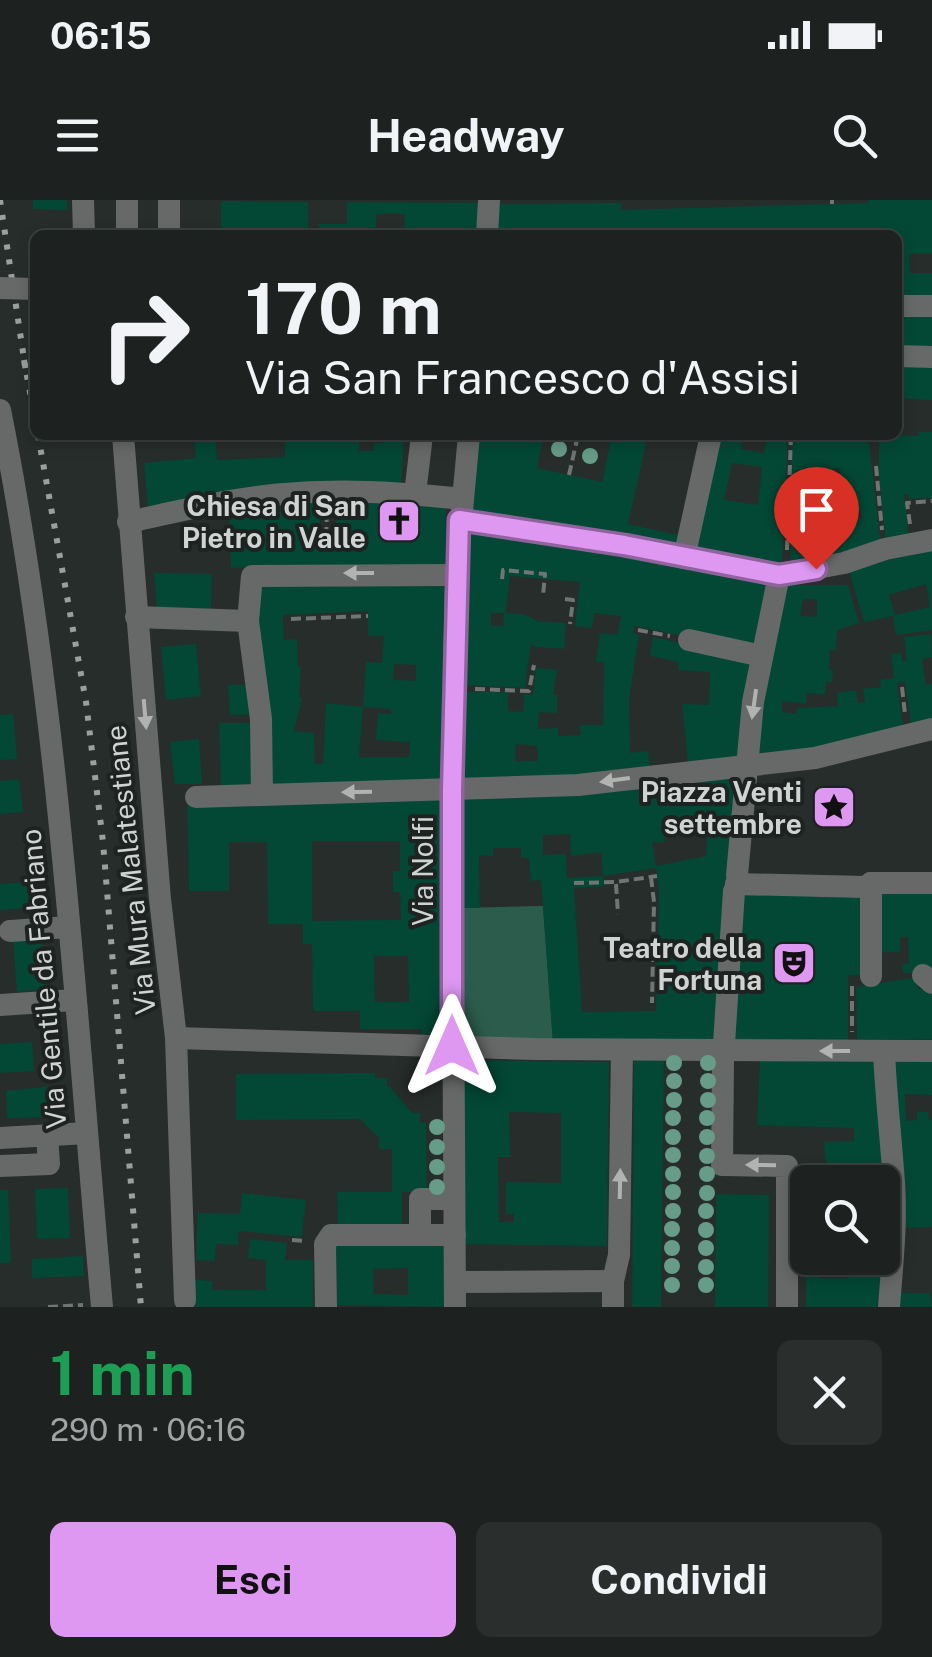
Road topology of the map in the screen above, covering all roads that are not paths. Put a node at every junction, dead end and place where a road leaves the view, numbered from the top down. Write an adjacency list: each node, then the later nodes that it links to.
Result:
1 (83, 200): 5 (street)
2 (127, 200): 6 (street)
3 (169, 200): 7 (street)
4 (489, 200): 8 (street)
5 (84, 230)
6 (127, 230)
7 (169, 230)
8 (487, 230)
9 (0, 288): 10 (street, bridge)
10 (30, 289)
11 (902, 306): 12 (street)
12 (932, 306)
13 (902, 356): 14 (street)
14 (932, 357)
15 (0, 410): 20 (street, Via Gentile da Fabriano)
16 (123, 440): 23 (street, Via Mura Malatestiane)
17 (421, 440): 21 (street)
18 (468, 440): 22 (street, Via Nolfi)
19 (710, 440): 25 (street)
20 (8, 490): 40 (street, Via Gentile da Fabriano)
21 (415, 494): 22 (street); 23 (street)
22 (460, 510): 25 (street); 26 (street, Via Nolfi)
23 (128, 522): 28 (street, Via Mura Malatestiane)
24 (922, 542): 27 (street)
25 (684, 558): 27 (street)
26 (456, 575): 29 (street, one-way to 29); 34 (street, Via Nolfi)
27 (783, 575): 31 (street)
28 (136, 617): 29 (street); 45 (street, Via Mura Malatestiane, one-way to 45)
29 (248, 621): 35 (street)
30 (689, 640): 31 (street)
31 (762, 656): 33 (street, one-way to 33)
32 (932, 730): 33 (street)
33 (746, 764): 34 (street, one-way to 34); 37 (street)
34 (452, 790): 35 (street, one-way to 35); 46 (street, Via Nolfi)
35 (262, 794): 36 (street)
36 (196, 796)
37 (736, 880): 39 (street); 48 (street)
38 (932, 882): 39 (street)
39 (871, 883): 42 (street)
40 (69, 928): 41 (street); 43 (street, Via Gentile da Fabriano)
41 (10, 931)
42 (872, 976)
43 (76, 1000): 44 (street); 51 (street, Via Gentile da Fabriano)
44 (0, 1005)
45 (176, 1038): 46 (street); 60 (street, Via Mura Malatestiane)
46 (452, 1046): 47 (street); 55 (street, Via Nolfi)
47 (622, 1050): 48 (street); 58 (street, one-way to 47)
48 (726, 1051): 49 (street, one-way to 48); 65 (street, one-way to 48)
49 (884, 1052): 50 (street); 66 (street)
50 (932, 1052)
51 (87, 1133): 52 (street); 61 (street, Via Gentile da Fabriano)
52 (47, 1136): 53 (street); 54 (street)
53 (0, 1138)
54 (0, 1166)
55 (454, 1199): 56 (street, Via Nolfi); 57 (street)
56 (454, 1234): 57 (street); 59 (street, Via Nolfi)
57 (420, 1235): 62 (street)
58 (613, 1280): 59 (street); 64 (street)
59 (455, 1282): 63 (street, Via Nolfi)
60 (185, 1300)
61 (97, 1306)
62 (326, 1307)
63 (455, 1307)
64 (612, 1307)
65 (787, 1307)
66 (889, 1307)

